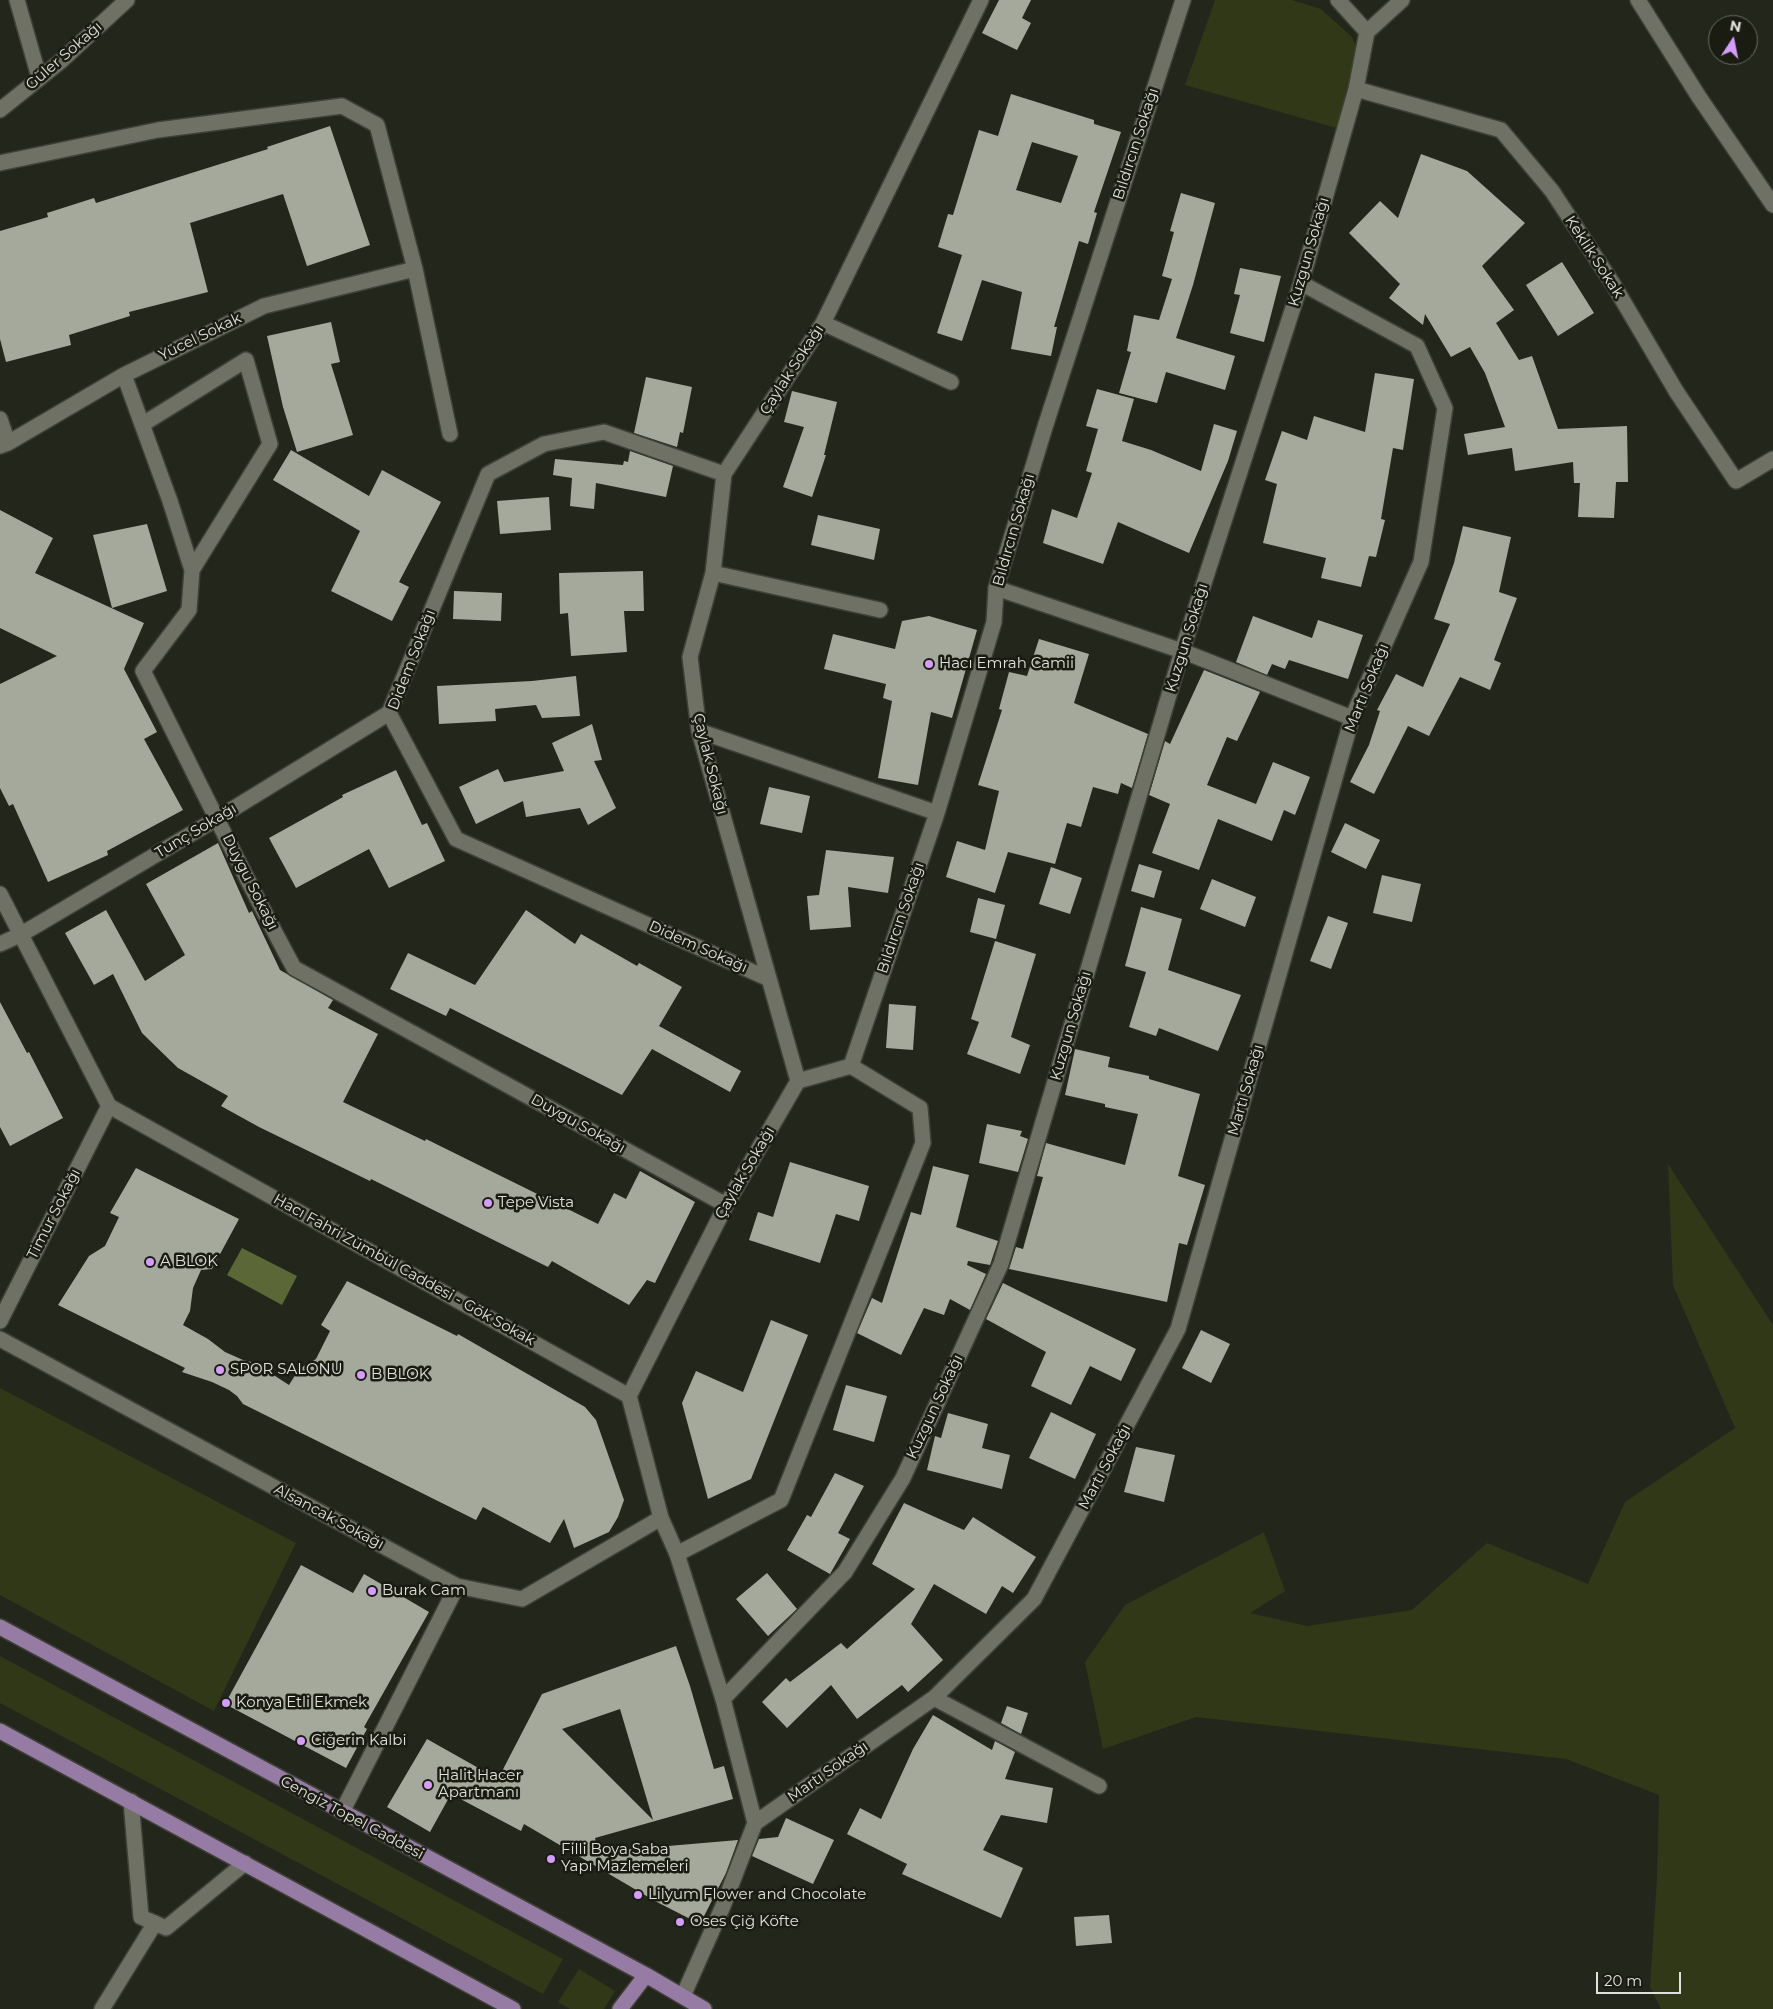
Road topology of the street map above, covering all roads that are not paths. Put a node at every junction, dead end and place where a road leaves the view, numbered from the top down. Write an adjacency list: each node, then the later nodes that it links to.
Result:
1 (16, 0): 9 (street)
2 (127, 0): 9 (street, Güler Sokağı)
3 (981, 0): 16 (street, Çaylak Sokağı)
4 (1183, 0): 27 (street, Bıldırcın Sokağı)
5 (1338, 0): 8 (street)
6 (1402, 0): 8 (street)
7 (1638, 0): 13 (street)
8 (1367, 32): 10 (street, Kuzgun Sokağı)
9 (38, 77): 11 (street, Güler Sokağı)
10 (1356, 89): 15 (street, Kuzgun Sokağı); 23 (street, Keklik Sokak)
11 (0, 110)
12 (0, 163): 14 (street)
13 (1773, 205)
14 (415, 269): 17 (street, Yücel Sokak); 21 (street)
15 (1300, 283): 29 (street, Kuzgun Sokağı); 31 (street, Martı Sokağı)
16 (823, 323): 18 (street); 24 (street, Çaylak Sokağı)
17 (124, 374): 20 (street); 22 (street, Yücel Sokak)
18 (952, 382)
19 (0, 419): 22 (street)
20 (143, 424): 25 (street); 25 (street, Duygu Sokağı)
21 (450, 434)
22 (4, 444)
23 (1773, 459)
24 (724, 474): 26 (street, Çaylak Sokağı); 30 (street, Didem Sokağı)
25 (192, 570): 34 (street, Duygu Sokağı)
26 (713, 573): 28 (street); 32 (street, Çaylak Sokağı)
27 (996, 588): 29 (street); 33 (street, Bıldırcın Sokağı)
28 (880, 610)
29 (1182, 651): 31 (street); 51 (street, Kuzgun Sokağı)
30 (389, 713): 34 (street, Tunç Sokağı); 38 (street, Didem Sokağı)
31 (1352, 718): 50 (street, Martı Sokağı)
32 (699, 731): 33 (street); 38 (street, Çaylak Sokağı)
33 (936, 813): 39 (street, Bıldırcın Sokağı)
34 (218, 818): 36 (street, Tunç Sokağı); 42 (street, Duygu Sokağı)
35 (0, 894): 36 (street)
36 (20, 935): 37 (street, Tunç Sokağı); 41 (street)
37 (0, 944)
38 (769, 978): 40 (street, Çaylak Sokağı)
39 (851, 1066): 40 (street); 47 (street)
40 (798, 1081): 42 (street, Çaylak Sokağı)
41 (109, 1106): 43 (street, Timur Sokağı); 45 (street, Hacı Fahri Zümbül Caddesi - Gök Sokak)
42 (726, 1205): 45 (street, Çaylak Sokağı)
43 (0, 1321)
44 (0, 1339): 48 (street, Alsancak Sokağı)
45 (629, 1396): 46 (street)
46 (661, 1518): 47 (street); 48 (street, Alsancak Sokağı)
47 (677, 1554): 51 (street)
48 (457, 1586): 55 (street)
49 (0, 1627): 55 (main road, Cengiz Topel Caddesi)
50 (934, 1698): 53 (street); 56 (street, Martı Sokağı)
51 (723, 1699): 56 (street)
52 (0, 1730): 54 (main road)
53 (1099, 1786)
54 (131, 1801): 57 (main road); 58 (street)
55 (342, 1812): 59 (main road, Cengiz Topel Caddesi)
56 (755, 1823): 60 (street)
57 (245, 1863): 58 (street); 63 (main road)
58 (155, 1923): 62 (street)
59 (646, 1975): 60 (main road, Cengiz Topel Caddesi); 64 (main road)
60 (683, 1996): 61 (main road, Cengiz Topel Caddesi)
61 (698, 2007)
62 (102, 2009)
63 (513, 2009)
64 (620, 2009)

